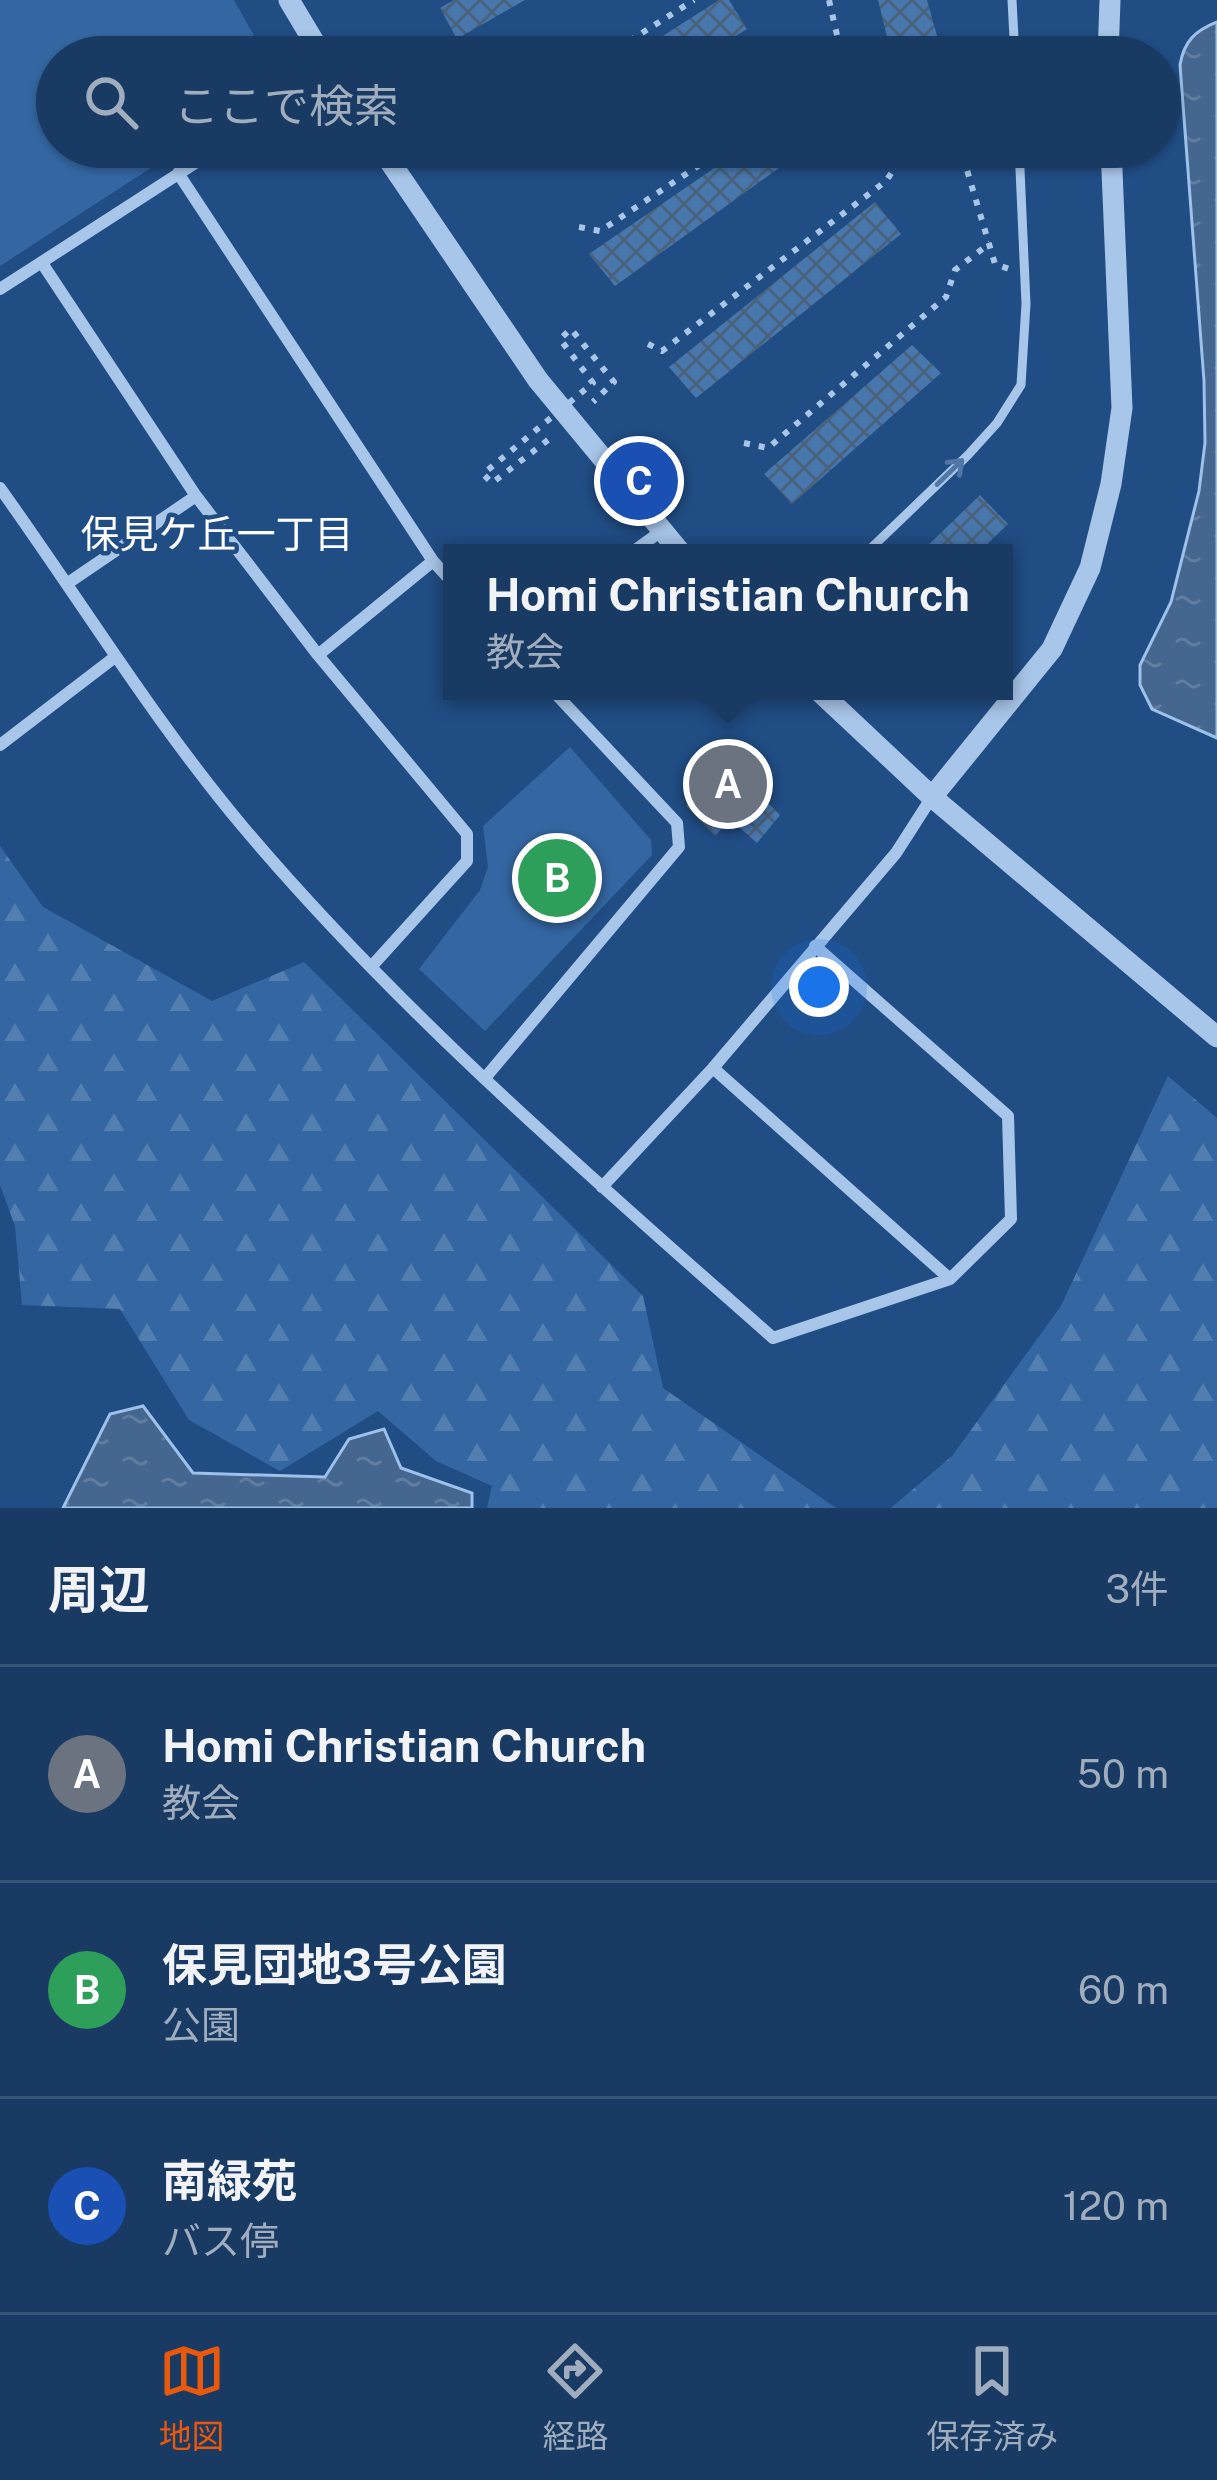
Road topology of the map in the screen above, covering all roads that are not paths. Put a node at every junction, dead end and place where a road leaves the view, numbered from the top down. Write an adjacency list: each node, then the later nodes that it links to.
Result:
1 (289, 0): 4 (street)
2 (1012, 0): 5 (lane)
3 (1110, 0): 6 (street)
4 (310, 36)
5 (1014, 36)
6 (1109, 36)
7 (186, 168): 11 (street)
8 (394, 168): 16 (street)
9 (1020, 168): 19 (lane, one-way to 9)
10 (1112, 168): 25 (street)
11 (178, 173): 12 (street); 20 (street)
12 (42, 263): 13 (street); 15 (street)
13 (0, 289)
14 (0, 488): 22 (street)
15 (196, 496): 22 (street); 23 (street)
16 (660, 532): 17 (street); 18 (street)
17 (643, 544)
18 (672, 544)
19 (875, 544)
20 (433, 561): 21 (street); 23 (street)
21 (443, 572)
22 (68, 583): 24 (street)
23 (318, 655): 32 (street)
24 (115, 657): 29 (street); 32 (street)
25 (1013, 698)
26 (561, 700): 35 (street)
27 (829, 700): 30 (street)
28 (1011, 700): 30 (street)
29 (0, 745)
30 (932, 797): 31 (street); 33 (street)
31 (814, 946): 34 (street); 37 (street)
32 (371, 967): 35 (street)
33 (1217, 1036)
34 (713, 1068): 36 (street); 37 (street)
35 (485, 1078): 36 (street)
36 (602, 1187): 37 (street)
37 (950, 1279)

